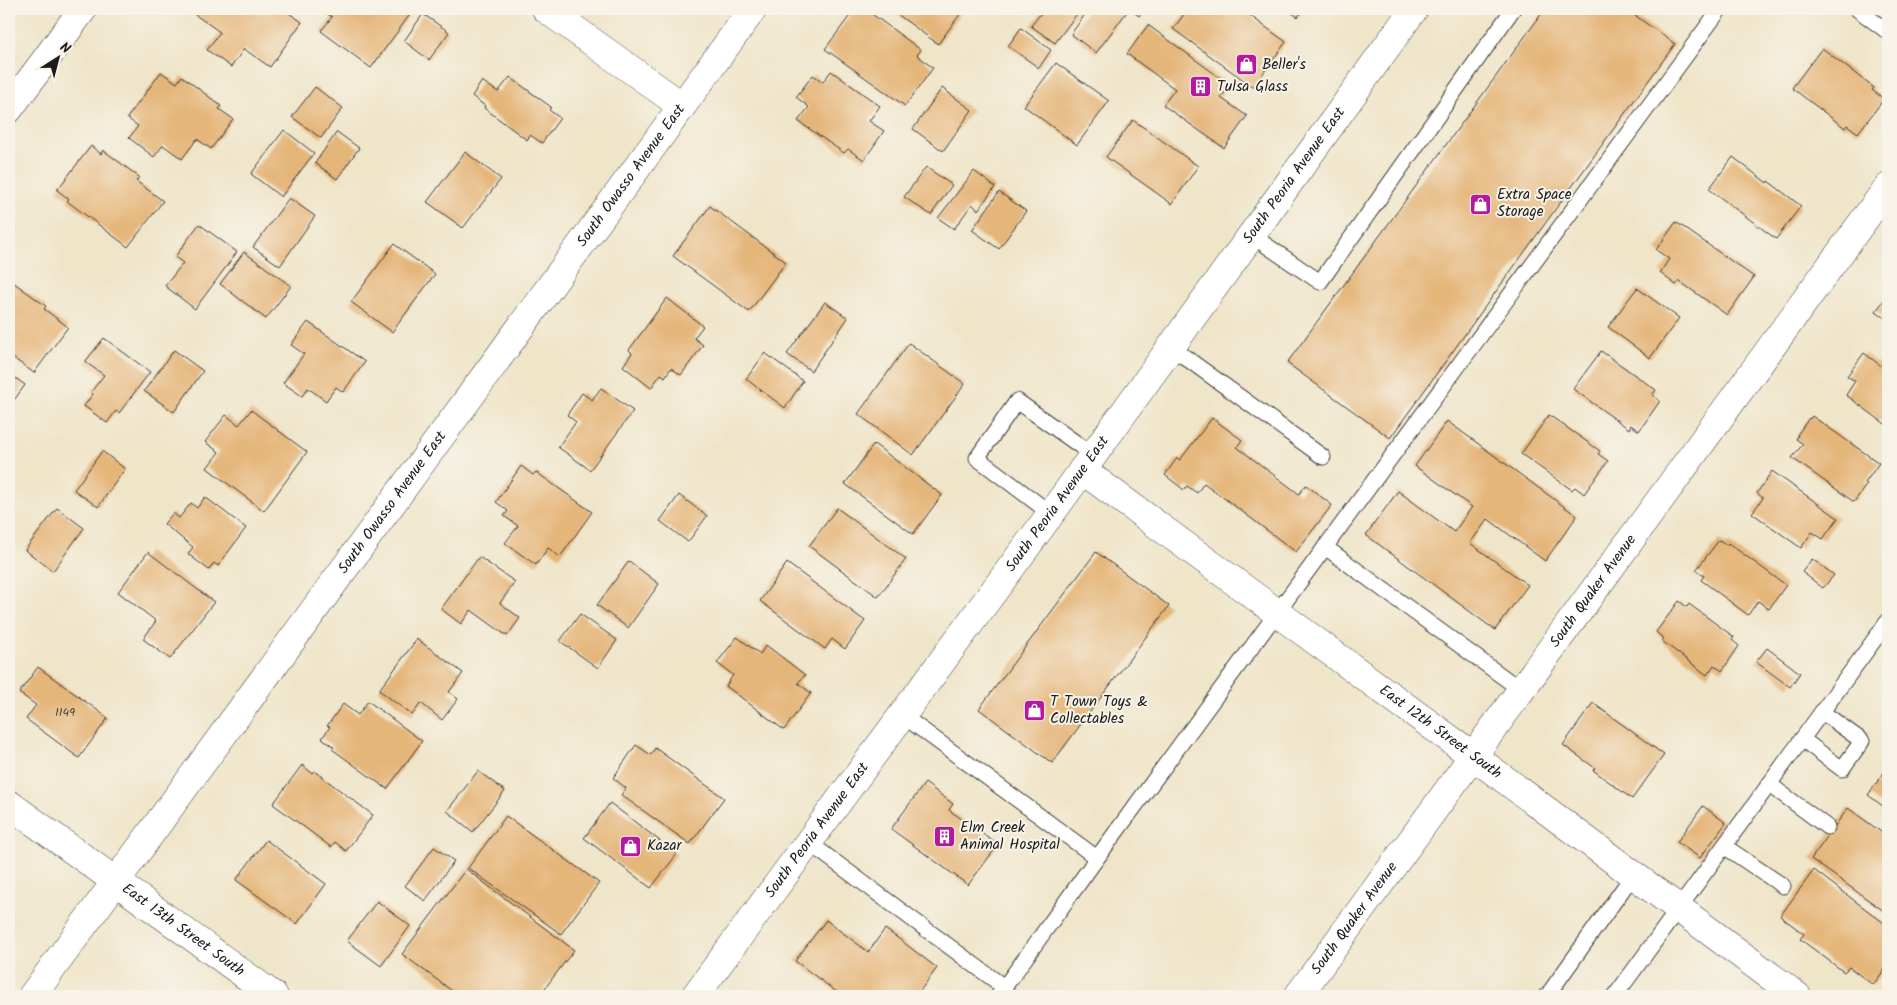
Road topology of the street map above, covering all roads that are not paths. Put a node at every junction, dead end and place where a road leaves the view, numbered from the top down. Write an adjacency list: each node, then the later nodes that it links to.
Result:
1 (82, 9): 10 (street)
2 (546, 9): 9 (street)
3 (753, 9): 9 (street, South Owasso Avenue East)
4 (1414, 9): 12 (street, South Peoria Avenue East)
5 (1513, 9): 12 (lane)
6 (1720, 9): 17 (lane)
7 (1857, 9): 8 (lane)
8 (1888, 32)
9 (682, 106): 32 (street, South Owasso Avenue East)
10 (9, 109)
11 (1888, 187): 20 (street, South Quaker Avenue)
12 (1251, 235): 13 (street, South Peoria Avenue East)
13 (1171, 346): 14 (lane); 15 (street, South Peoria Avenue East)
14 (1323, 457)
15 (1088, 462): 16 (street, South Peoria Avenue East); 16 (lane); 18 (street, East 12th Street South)
16 (1050, 513): 22 (street, South Peoria Avenue East)
17 (1325, 547): 18 (lane); 20 (lane)
18 (1277, 614): 24 (street, East 12th Street South); 30 (lane)
19 (1888, 621): 21 (lane)
20 (1521, 690): 24 (street, South Quaker Avenue)
21 (1822, 712): 23 (lane); 23 (lane)
22 (902, 715): 28 (street, South Peoria Avenue East); 30 (lane)
23 (1802, 739): 25 (lane)
24 (1473, 756): 31 (street, East 12th Street South); 39 (street, South Quaker Avenue)
25 (1769, 784): 27 (lane); 29 (lane)
26 (9, 804): 32 (street, East 13th Street South)
27 (1828, 827)
28 (808, 842): 35 (lane); 38 (street, South Peoria Avenue East)
29 (1724, 846): 33 (lane); 34 (lane)
30 (1097, 858): 35 (lane)
31 (1632, 876): 34 (street, East 12th Street South); 40 (lane)
32 (115, 882): 36 (street, South Owasso Avenue East); 37 (street, East 13th Street South)
33 (1783, 886)
34 (1678, 909): 41 (lane); 42 (street, East 12th Street South)
35 (1001, 992)
36 (32, 996)
37 (274, 996)
38 (695, 996)
39 (1298, 996)
40 (1548, 996)
41 (1615, 996)
42 (1797, 996)

